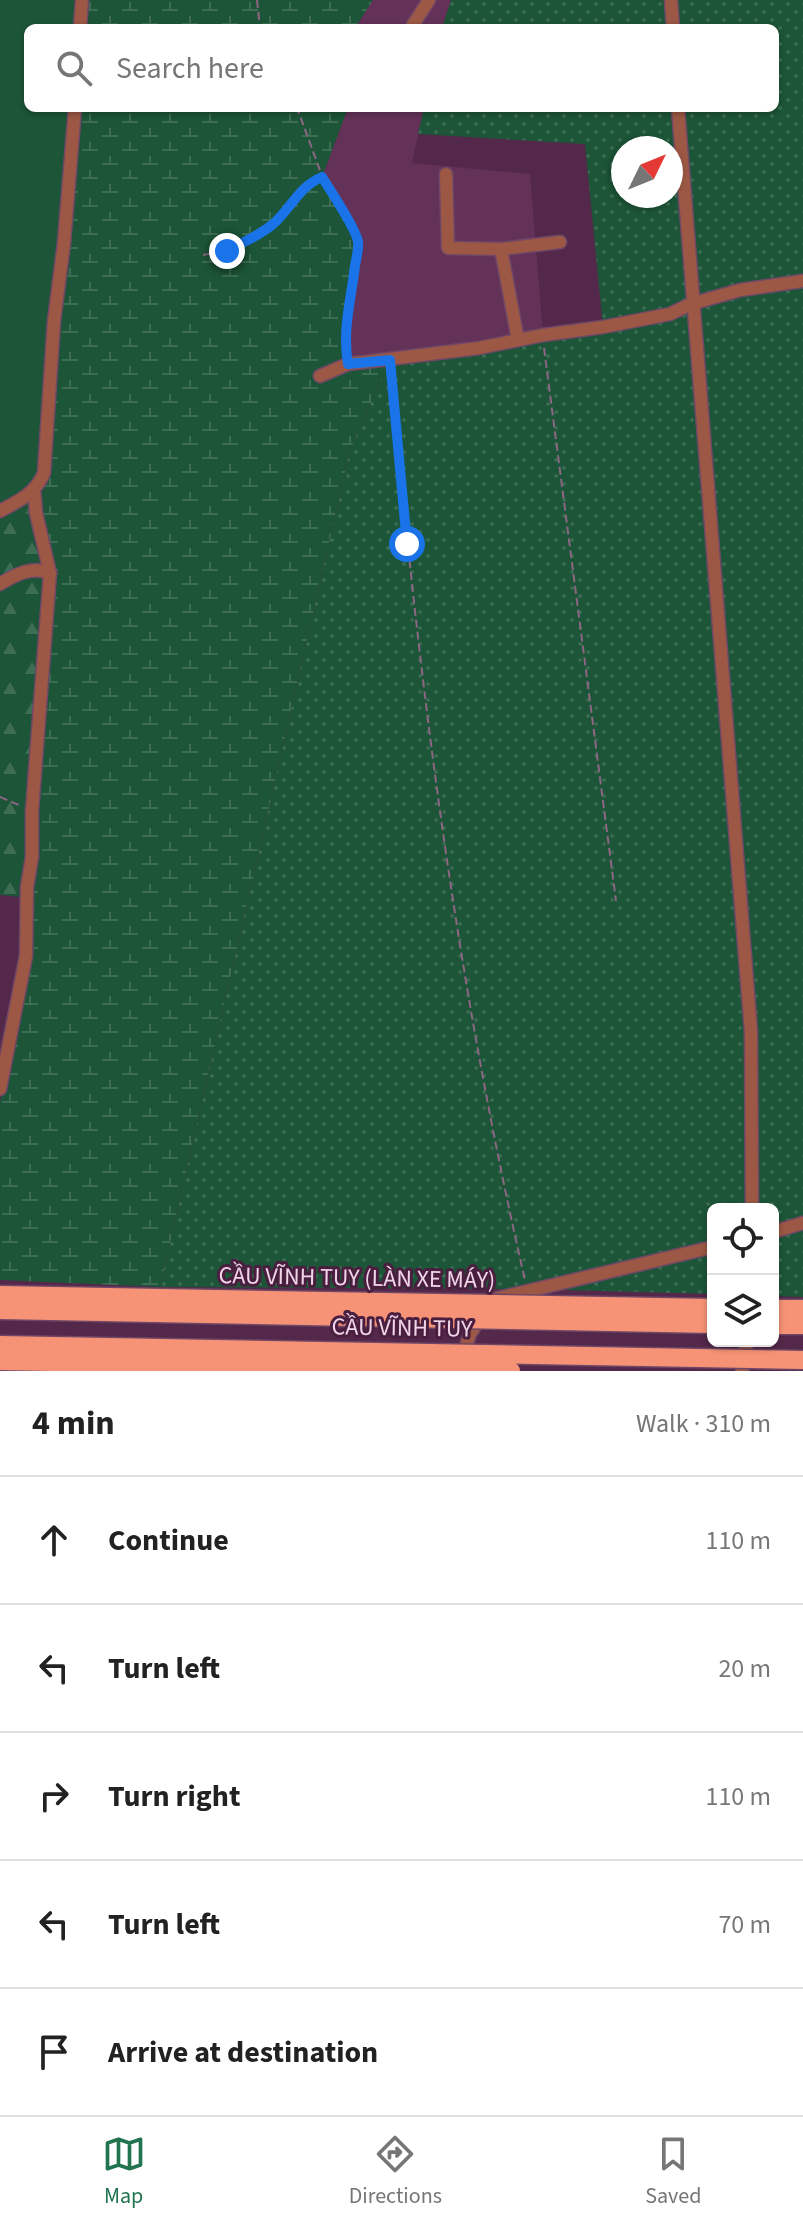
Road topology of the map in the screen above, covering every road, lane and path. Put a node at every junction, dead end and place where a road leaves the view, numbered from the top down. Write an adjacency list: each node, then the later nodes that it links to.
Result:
1 (82, 0): 5 (lane)
2 (257, 0): 6 (path)
3 (429, 0): 7 (lane)
4 (671, 0): 8 (lane)
5 (80, 24)
6 (260, 24)
7 (414, 24)
8 (673, 24)
9 (75, 112): 26 (lane)
10 (298, 112): 13 (path)
11 (678, 112): 18 (lane)
12 (446, 174): 15 (lane)
13 (322, 177): 16 (path); 22 (path)
14 (560, 242): 15 (lane)
15 (501, 249): 20 (lane)
16 (203, 255)
17 (803, 281): 18 (lane)
18 (691, 304): 19 (lane); 24 (lane)
19 (543, 335): 20 (lane); 34 (path)
20 (518, 340): 21 (lane)
21 (390, 360): 22 (lane); 42 (path)
22 (348, 364): 25 (lane)
23 (713, 371): 24 (lane)
24 (699, 373): 31 (lane)
25 (320, 376)
26 (34, 489): 27 (lane); 28 (lane)
27 (0, 511)
28 (50, 573): 29 (lane); 33 (lane)
29 (0, 584)
30 (737, 700): 31 (lane)
31 (723, 703): 36 (lane)
32 (0, 797): 33 (path)
33 (32, 811): 37 (lane)
34 (616, 901)
35 (765, 1030): 36 (lane)
36 (751, 1032): 38 (lane)
37 (0, 1089)
38 (752, 1203)
39 (803, 1223): 40 (lane)
40 (779, 1230)
41 (707, 1248): 42 (lane)
42 (527, 1289): 56 (lane)
43 (0, 1295): 44 (highway, CẦU VĨNH TUY (LÀN XE MÁY), bridge)
44 (707, 1308)
45 (779, 1309): 46 (highway)
46 (803, 1309)
47 (0, 1310): 48 (highway, CẦU VĨNH TUY, bridge)
48 (707, 1324)
49 (779, 1325): 50 (highway)
50 (803, 1325)
51 (0, 1345): 53 (highway, CẦU VĨNH TUY, bridge)
52 (746, 1347): 58 (lane)
53 (803, 1360)
54 (0, 1364): 55 (lane); 57 (highway, bridge)
55 (240, 1371)
56 (451, 1371)
57 (511, 1371)
58 (742, 1371)

